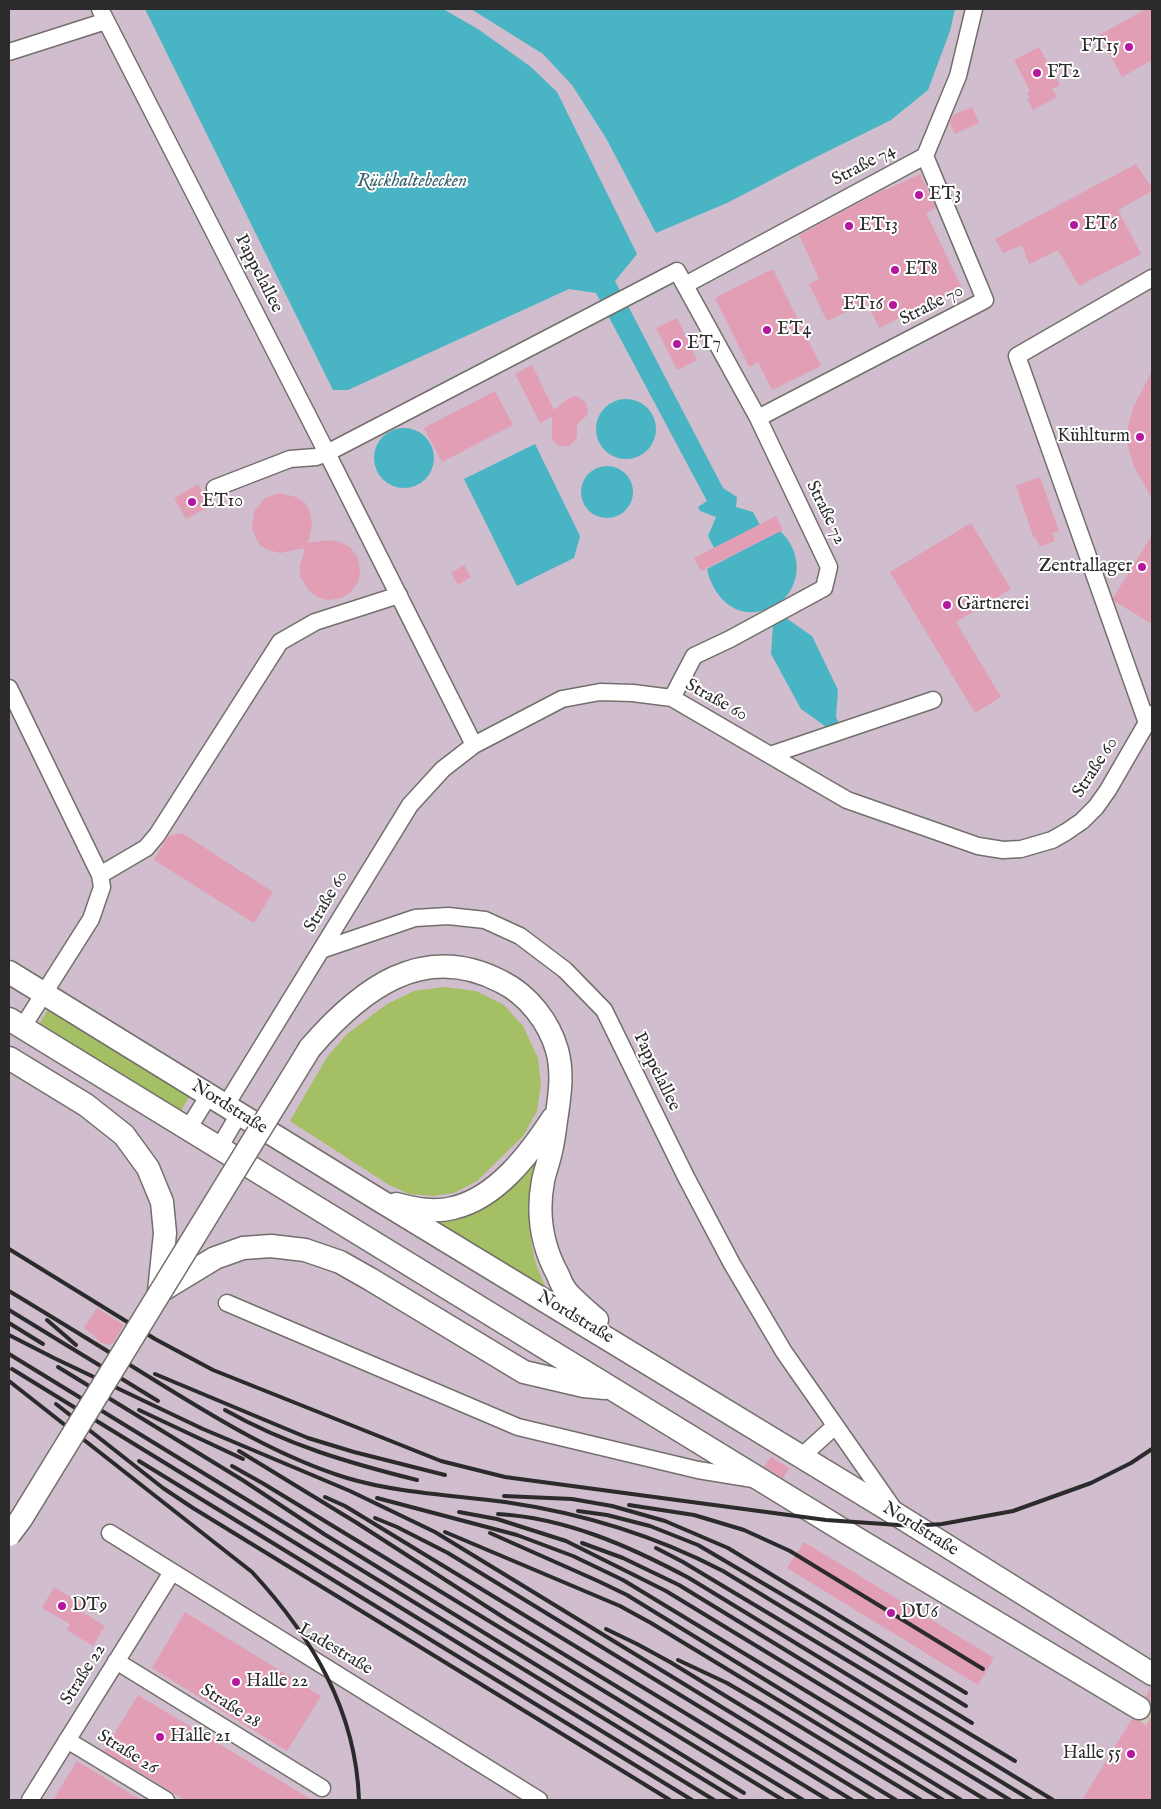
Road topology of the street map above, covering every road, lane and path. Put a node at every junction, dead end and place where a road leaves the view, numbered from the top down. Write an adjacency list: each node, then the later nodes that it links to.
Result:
1 (974, 9): 4 (street)
2 (103, 15): 3 (street); 8 (street, Pappelallee)
3 (9, 52)
4 (925, 156): 6 (street, Straße 74); 7 (street, Straße 70)
5 (1152, 278): 14 (street)
6 (685, 285): 7 (street, Straße 72); 8 (street)
7 (758, 418): 12 (street, Straße 72)
8 (327, 453): 9 (street); 10 (street, Pappelallee)
9 (215, 488)
10 (399, 595): 15 (street, Pappelallee); 17 (street)
11 (9, 688): 17 (street)
12 (672, 698): 15 (street, Straße 60); 16 (street, Straße 60)
13 (933, 700): 16 (street)
14 (1150, 719): 16 (street, Straße 60)
15 (474, 745): 18 (street, Straße 60)
16 (770, 755)
17 (100, 875): 20 (street)
18 (321, 950): 23 (street, Straße 60); 32 (street, Pappelallee)
19 (9, 972): 20 (street, Nordstraße)
20 (44, 994): 21 (street); 23 (street, Nordstraße)
21 (16, 1024): 25 (street, Nordstraße)
22 (9, 1058): 28 (street)
23 (225, 1105): 25 (street); 26 (street); 27 (street, Nordstraße)
24 (557, 1113): 27 (street); 28 (street, bridge); 30 (street)
25 (188, 1129): 26 (street, Nordstraße)
26 (219, 1148): 31 (street, Nordstraße)
27 (379, 1200): 30 (street, Nordstraße)
28 (159, 1292): 31 (street); 37 (street, bridge)
29 (227, 1303): 34 (street)
30 (666, 1373): 33 (street, Nordstraße)
31 (613, 1389): 34 (street, Nordstraße)
32 (836, 1426): 33 (street); 35 (street, Pappelallee)
33 (802, 1456): 35 (street, Nordstraße)
34 (763, 1480): 40 (street, Nordstraße)
35 (899, 1516): 40 (street, Nordstraße)
36 (110, 1533): 38 (street, Ladestraße)
37 (9, 1535)
38 (172, 1572): 39 (street, Straße 22); 45 (street, Ladestraße)
39 (116, 1661): 41 (street, Straße 22); 42 (street, Straße 28)
40 (1146, 1670)
41 (67, 1740): 43 (street, Straße 22); 44 (street, Straße 26)
42 (322, 1788)
43 (30, 1800)
44 (166, 1800)
45 (539, 1800)

